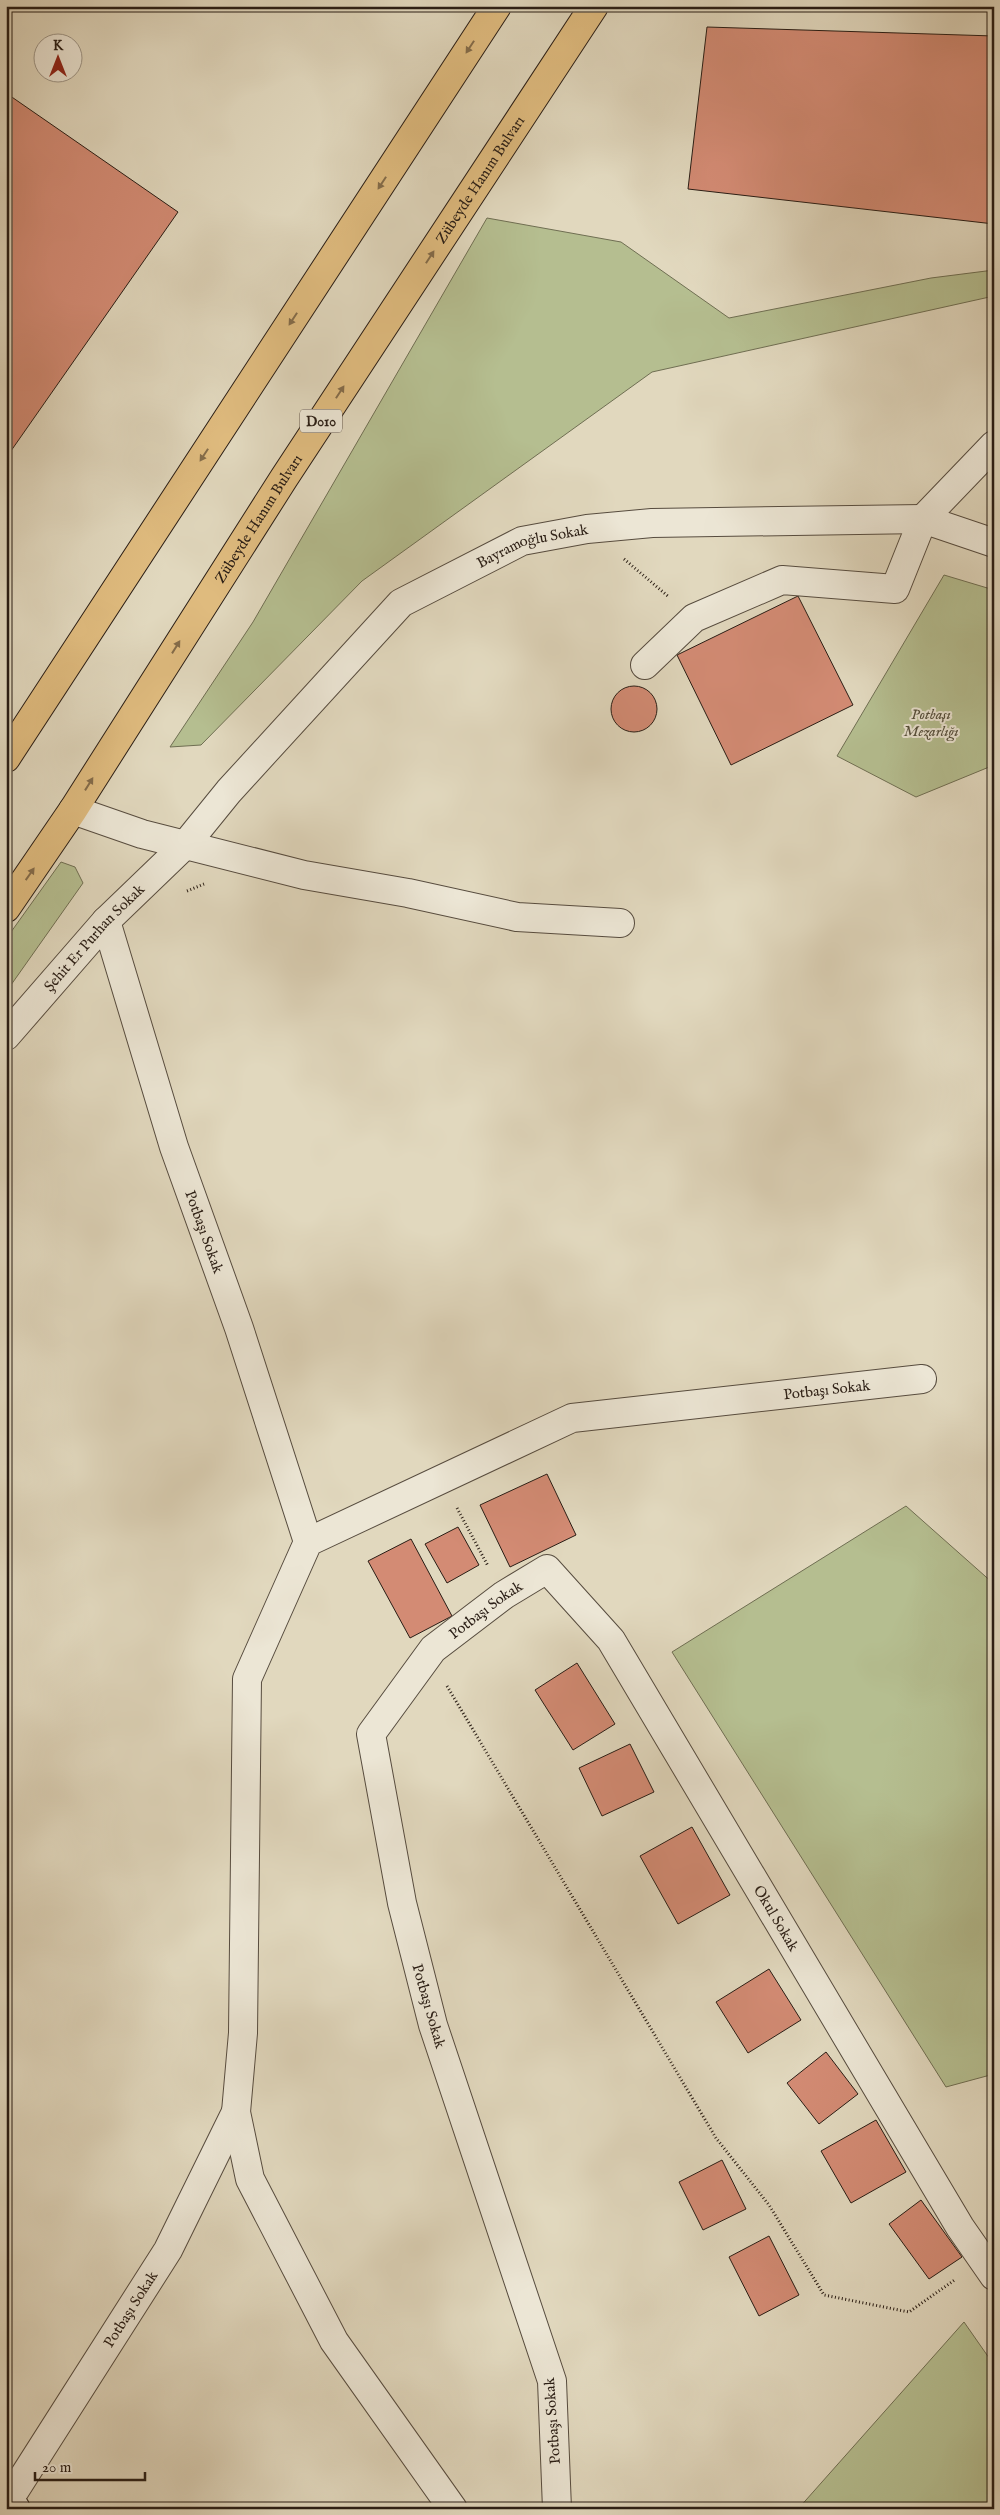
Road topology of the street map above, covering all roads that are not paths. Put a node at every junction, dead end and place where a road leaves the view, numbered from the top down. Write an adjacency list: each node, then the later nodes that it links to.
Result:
1 (497, 6): 7 (highway, one-way to 7)
2 (594, 6): 8 (highway, Zübeyde Hanım Bulvarı / D010, one-way to 2)
3 (994, 445): 4 (street)
4 (923, 520): 5 (street, Bayramoğlu Sokak); 6 (street); 9 (street, Bayramoğlu Sokak)
5 (994, 543)
6 (645, 666)
7 (6, 758)
8 (73, 810): 9 (street); 10 (highway, Zübeyde Hanım Bulvarı / D010, one-way to 8)
9 (186, 844): 11 (street, Şehit Er Purhan Sokak); 12 (street)
10 (6, 908)
11 (106, 921): 13 (street, Şehit Er Purhan Sokak); 15 (street, Potbaşı Sokak)
12 (620, 923)
13 (6, 1036)
14 (922, 1379): 15 (street, Potbaşı Sokak)
15 (308, 1542): 17 (street, Potbaşı Sokak)
16 (548, 1569): 18 (street, Okul Sokak); 21 (street, Potbaşı Sokak)
17 (236, 2112): 19 (street, Potbaşı Sokak); 20 (street, Potbaşı Sokak)
18 (989, 2268)
19 (11, 2500)
20 (453, 2509)
21 (557, 2509)

